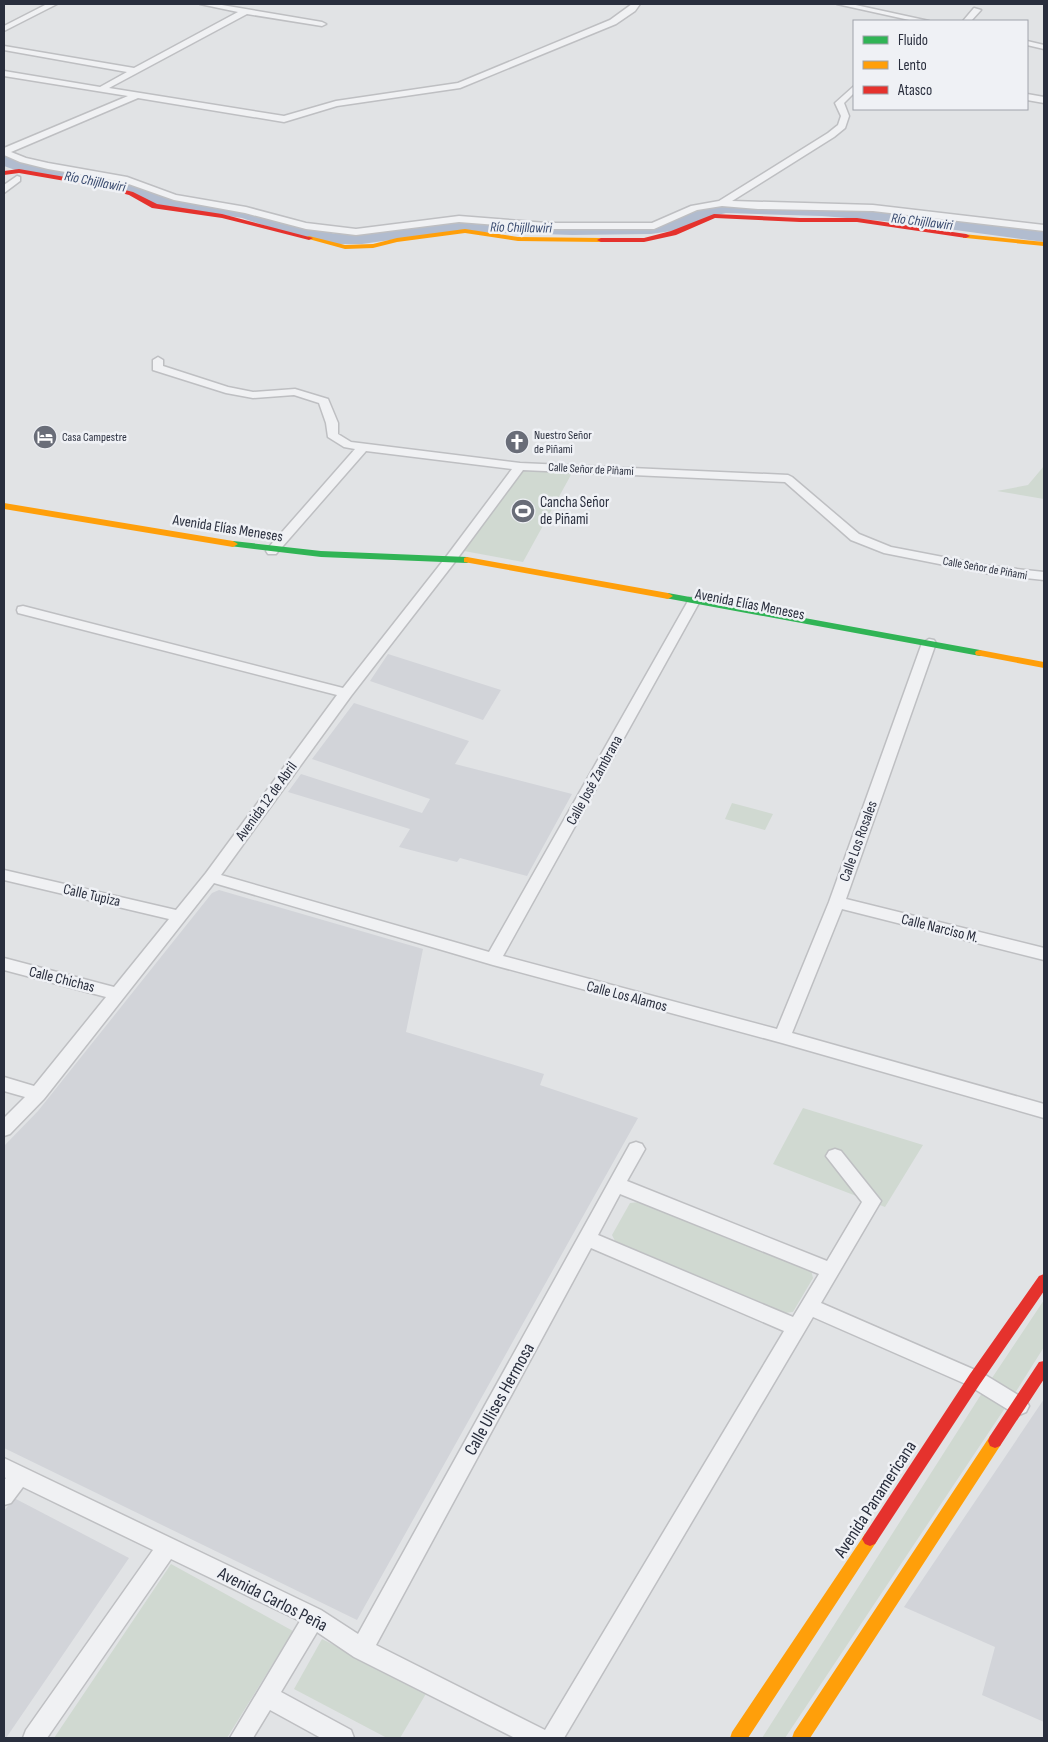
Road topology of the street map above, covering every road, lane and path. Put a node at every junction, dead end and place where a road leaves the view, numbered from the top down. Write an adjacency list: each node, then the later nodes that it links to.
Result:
1 (53, 4): 10 (street)
2 (204, 4): 6 (street)
3 (636, 4): 18 (street)
4 (841, 4): 7 (street)
5 (977, 10): 8 (street)
6 (246, 11): 9 (street); 14 (street)
7 (920, 20)
8 (968, 20)
9 (322, 24)
10 (4, 29)
11 (1028, 43): 12 (street)
12 (1044, 47)
13 (4, 48): 14 (street)
14 (136, 71): 16 (street)
15 (4, 74): 16 (street)
16 (100, 90): 18 (street)
17 (853, 91): 24 (street)
18 (136, 96): 21 (street)
19 (1028, 97): 20 (street)
20 (1044, 100)
21 (6, 149): 24 (street)
22 (4, 174): 23 (street); 26 (main road)
23 (4, 190)
24 (722, 203): 25 (street)
25 (1044, 228)
26 (1044, 244)
27 (158, 360): 28 (street, Calle Señor de Piñami)
28 (363, 447): 29 (street, Calle Señor de Piñami); 31 (street)
29 (520, 466): 32 (street, Avenida 12 de Abril); 33 (street, Calle Señor de Piñami)
30 (4, 506): 31 (main road, Avenida Elías Meneses)
31 (272, 551): 32 (main road, Avenida Elías Meneses)
32 (450, 560): 34 (main road, Avenida Elías Meneses); 39 (street, Avenida 12 de Abril)
33 (1044, 576)
34 (692, 604): 36 (main road, Avenida Elías Meneses); 45 (street, Calle José Zambrana)
35 (23, 610): 39 (street)
36 (928, 648): 37 (main road, Avenida Elías Meneses); 38 (main road, Avenida Elías Meneses); 42 (street, Calle Los Rosales)
37 (1044, 665)
38 (1044, 674)
39 (346, 693): 41 (street, Avenida 12 de Abril)
40 (4, 874): 43 (street, Calle Tupiza)
41 (211, 877): 43 (street, Avenida 12 de Abril); 45 (street, Calle Los Alamos)
42 (836, 902): 44 (street, Calle Narciso M.); 48 (street, Calle Los Rosales)
43 (180, 916): 47 (street, Avenida 12 de Abril)
44 (1044, 954)
45 (493, 959): 48 (street, Calle Los Alamos)
46 (4, 964): 47 (street, Calle Chichas)
47 (119, 994): 50 (street, Avenida 12 de Abril)
48 (782, 1037): 51 (street, Calle Los Alamos)
49 (4, 1084): 50 (street)
50 (38, 1094): 52 (street, Avenida 12 de Abril)
51 (1044, 1111)
52 (4, 1130)
53 (636, 1149): 55 (street, Calle Ulises Hermosa)
54 (835, 1156): 57 (street)
55 (617, 1185): 56 (street, Calle Ulises Hermosa); 57 (street)
56 (588, 1239): 60 (street); 68 (street, Calle Ulises Hermosa)
57 (830, 1270): 59 (street)
58 (1044, 1280): 62 (main road, Avenida Panamericana)
59 (809, 1306): 60 (street); 62 (street)
60 (796, 1327): 74 (street)
61 (1044, 1368): 63 (main road)
62 (975, 1380): 63 (street); 75 (main road, Avenida Panamericana)
63 (1020, 1406): 76 (main road)
64 (12, 1471): 65 (street); 66 (street, Avenida Carlos Peña)
65 (4, 1496)
66 (168, 1546): 67 (street, Avenida Carlos Peña); 70 (street)
67 (314, 1618): 68 (street, Avenida Carlos Peña); 69 (street)
68 (362, 1649): 73 (street, Avenida Carlos Peña)
69 (266, 1696): 71 (street); 72 (street)
70 (34, 1738)
71 (241, 1738)
72 (343, 1738)
73 (538, 1738)
74 (552, 1738)
75 (738, 1738)
76 (800, 1738)

